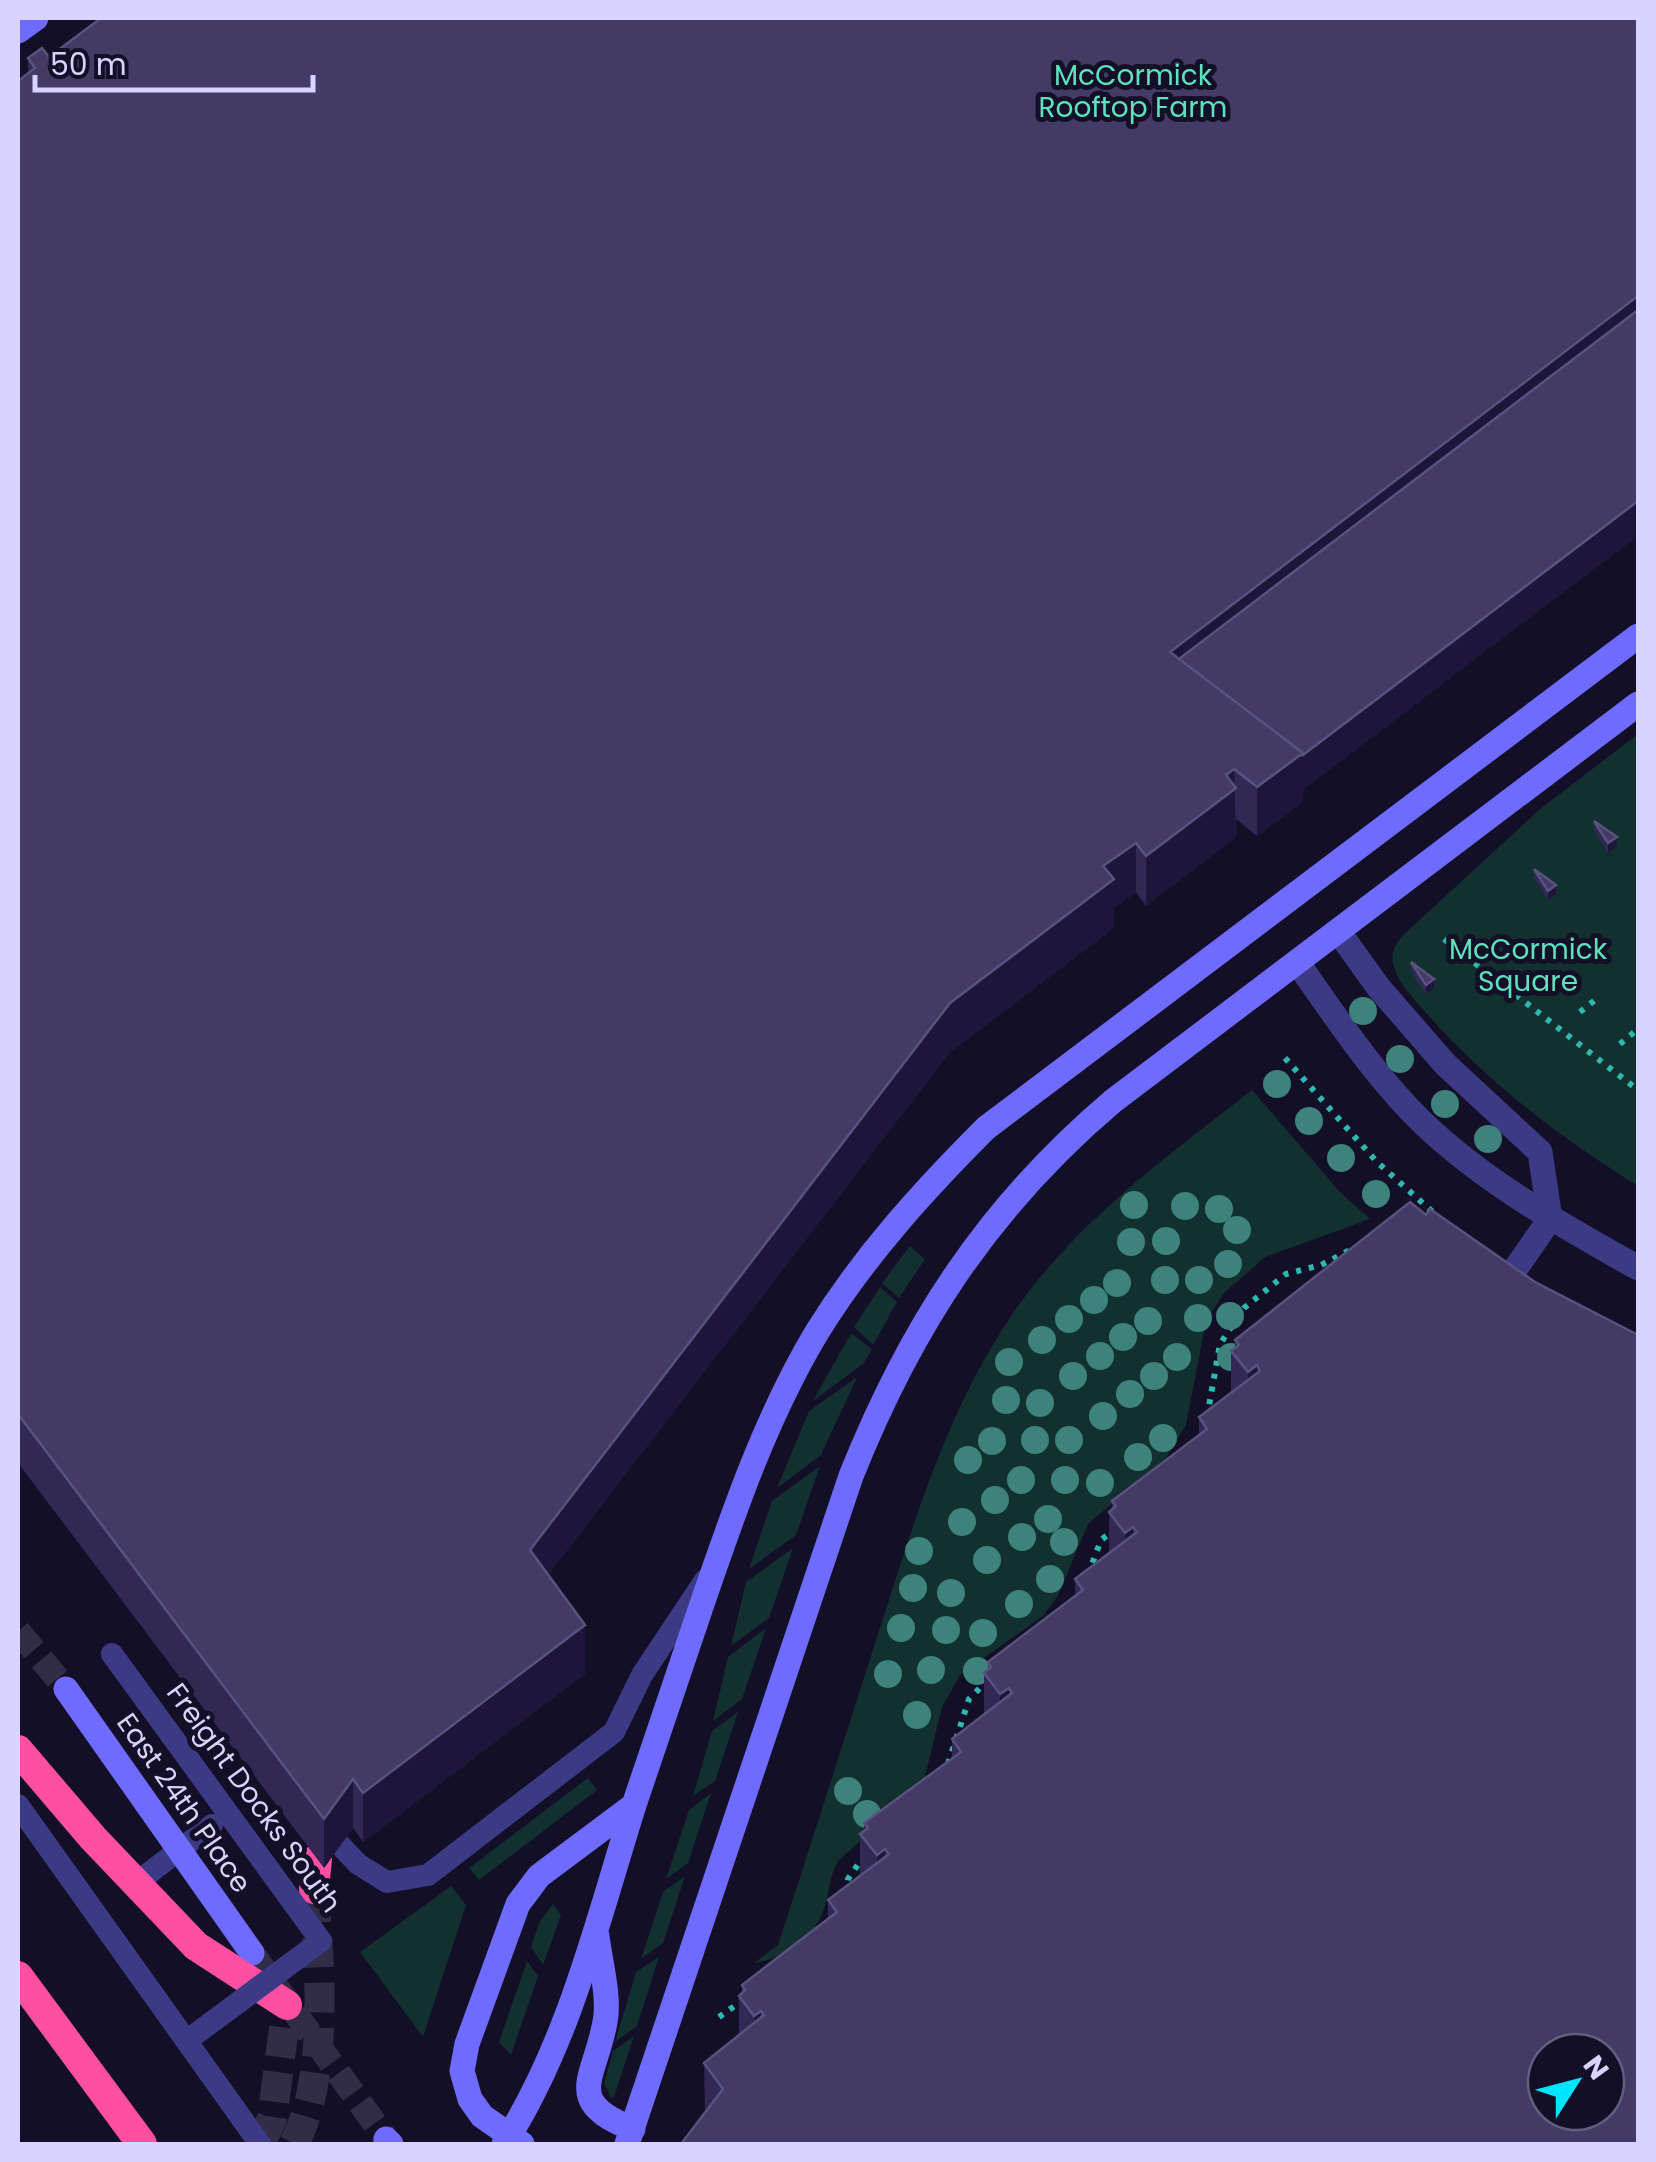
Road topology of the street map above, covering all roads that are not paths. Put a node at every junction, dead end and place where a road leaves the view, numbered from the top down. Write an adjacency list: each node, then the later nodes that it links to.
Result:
1 (36, 18): 2 (main road)
2 (18, 31)
3 (1638, 636): 10 (main road)
4 (1638, 704): 5 (main road)
5 (1338, 932): 6 (main road); 7 (street)
6 (1297, 962): 7 (street); 25 (main road)
7 (1550, 1219): 8 (street); 9 (street)
8 (1638, 1268)
9 (1492, 1302)
10 (718, 1560): 15 (main road); 18 (lane)
11 (112, 1654): 24 (lane, Freight Docks South, bridge)
12 (66, 1688): 17 (main road, East 24th Place)
13 (18, 1750): 19 (highway)
14 (18, 1805): 24 (lane, bridge)
15 (634, 1805): 20 (main road); 26 (main road)
16 (212, 1825): 17 (lane)
17 (180, 1850): 19 (lane); 21 (main road, East 24th Place)
18 (324, 1864)
19 (136, 1883): 23 (highway)
20 (596, 1931): 25 (main road); 26 (main road)
21 (252, 1953)
22 (18, 1976): 27 (highway)
23 (287, 2006)
24 (189, 2039): 28 (lane, bridge)
25 (630, 2137)
26 (512, 2142)
27 (142, 2144)
28 (260, 2144)

